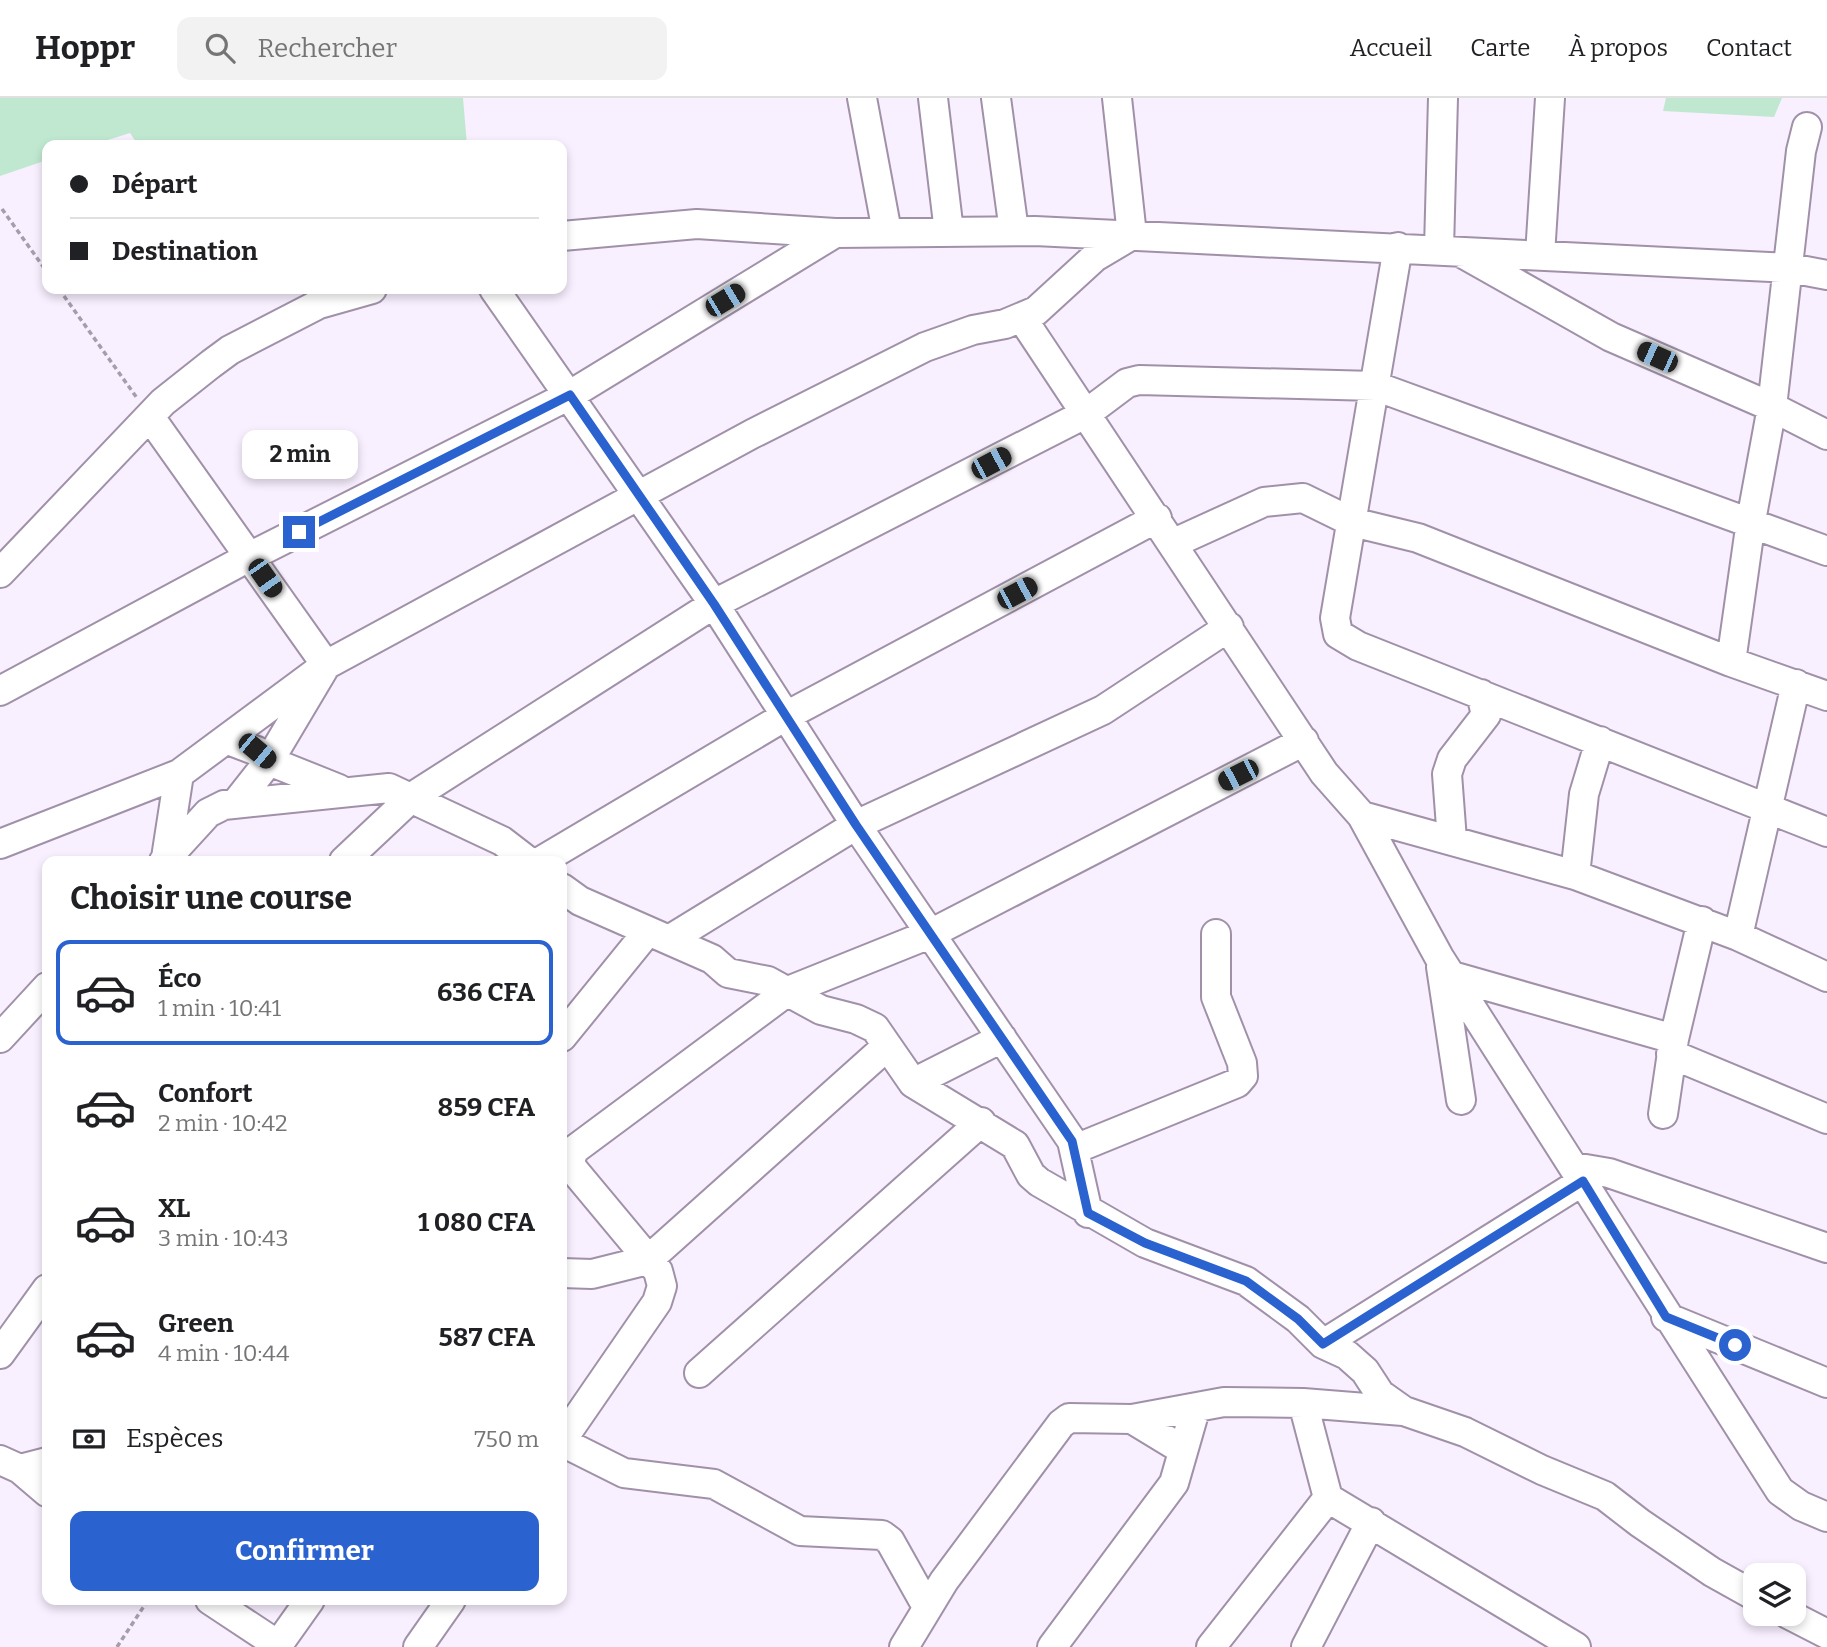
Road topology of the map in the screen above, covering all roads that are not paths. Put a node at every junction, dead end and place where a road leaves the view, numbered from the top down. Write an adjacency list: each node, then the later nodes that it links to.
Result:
1 (862, 98): 9 (street)
2 (933, 98): 10 (street)
3 (996, 98): 8 (street)
4 (1117, 98): 12 (street)
5 (1443, 98): 15 (street)
6 (1550, 98): 16 (street)
7 (1807, 127): 17 (street)
8 (1014, 231): 10 (street); 12 (street)
9 (887, 232): 10 (street); 11 (street)
10 (949, 232)
11 (835, 233): 13 (street); 23 (street)
12 (1132, 235): 14 (street); 21 (street)
13 (567, 236)
14 (1398, 247): 15 (street); 22 (street)
15 (1448, 250): 16 (street); 24 (street)
16 (1540, 255): 17 (street)
17 (1790, 268): 18 (street); 24 (street)
18 (1827, 275)
19 (498, 294): 23 (street)
20 (317, 296): 26 (street)
21 (1022, 318): 25 (street); 28 (street)
22 (1375, 387): 25 (street); 30 (street); 31 (street)
23 (570, 395): 28 (street); 34 (street)
24 (1772, 407): 27 (street); 30 (street)
25 (1087, 413): 29 (street); 36 (street)
26 (149, 416): 34 (street); 35 (street)
27 (1827, 435)
28 (639, 498): 36 (street); 39 (street)
29 (1157, 518): 32 (street); 44 (street)
30 (1751, 521): 33 (street); 38 (street)
31 (1352, 522): 32 (street); 38 (street); 42 (street)
32 (1174, 543): 37 (street)
33 (1827, 551)
34 (249, 556): 39 (street); 41 (street)
35 (0, 573)
36 (714, 604): 44 (street); 51 (street)
37 (1229, 627): 46 (street); 55 (street)
38 (1731, 662): 40 (street)
39 (326, 665): 45 (street); 48 (street)
40 (1796, 684): 43 (street); 53 (street)
41 (0, 691)
42 (1481, 694): 47 (street); 57 (street)
43 (1827, 696)
44 (784, 717): 55 (street); 63 (street)
45 (228, 740): 48 (street); 49 (street)
46 (1304, 741): 54 (street); 67 (street)
47 (1600, 741): 53 (street); 64 (street)
48 (269, 761): 50 (street); 52 (street)
49 (179, 774): 58 (street); 59 (street)
50 (345, 792): 51 (street); 52 (street)
51 (412, 797): 61 (street); 62 (street)
52 (236, 803): 60 (street)
53 (1767, 807): 56 (street); 70 (street)
54 (1362, 816): 57 (street); 71 (street)
55 (856, 825): 67 (street); 69 (street)
56 (1827, 832)
57 (1451, 840): 64 (street)
58 (0, 844)
59 (166, 856)
60 (169, 856)
61 (349, 856)
62 (522, 856)
63 (549, 856)
64 (1575, 875): 66 (street)
65 (567, 892): 69 (street)
66 (1702, 921): 70 (street); 79 (street)
67 (930, 934): 73 (street); 77 (street)
68 (1216, 934): 85 (street)
69 (658, 936): 73 (street); 75 (street)
70 (1738, 936): 72 (street)
71 (1446, 966): 79 (street); 81 (street); 86 (street)
72 (1827, 977)
73 (788, 991): 78 (street); 89 (street)
74 (42, 992): 76 (street)
75 (567, 1032)
76 (0, 1038)
77 (1002, 1038): 80 (street); 85 (street)
78 (886, 1047): 80 (street); 89 (street)
79 (1673, 1047): 82 (street); 83 (street)
80 (913, 1083): 84 (street)
81 (1461, 1100)
82 (1663, 1114)
83 (1827, 1119)
84 (981, 1122): 87 (street); 95 (street)
85 (1075, 1149): 87 (street)
86 (1578, 1174): 88 (street); 92 (street); 93 (street)
87 (1088, 1213): 93 (street)
88 (1827, 1248)
89 (648, 1261): 90 (street); 101 (street)
90 (567, 1273)
91 (42, 1296): 94 (street)
92 (1666, 1317): 96 (street); 108 (street)
93 (1323, 1344): 99 (street)
94 (0, 1354)
95 (699, 1373)
96 (1827, 1383)
97 (1303, 1404): 98 (street); 99 (street); 107 (street)
98 (1195, 1410): 100 (street); 103 (street)
99 (1404, 1411): 110 (street)
100 (1132, 1419): 103 (street); 114 (street)
101 (567, 1434)
102 (567, 1444): 114 (street)
103 (1183, 1450): 119 (street)
104 (42, 1462): 105 (street)
105 (10, 1464): 106 (street)
106 (42, 1488)
107 (1328, 1498): 109 (street); 120 (street)
108 (1827, 1517)
109 (1371, 1522): 121 (street); 122 (street)
110 (1743, 1589)
111 (218, 1605): 112 (street)
112 (306, 1605)
113 (447, 1605): 117 (street)
114 (927, 1607): 118 (street)
115 (1806, 1623): 116 (street)
116 (1827, 1634)
117 (418, 1647)
118 (904, 1647)
119 (1052, 1647)
120 (1210, 1647)
121 (1306, 1647)
122 (1576, 1647)

